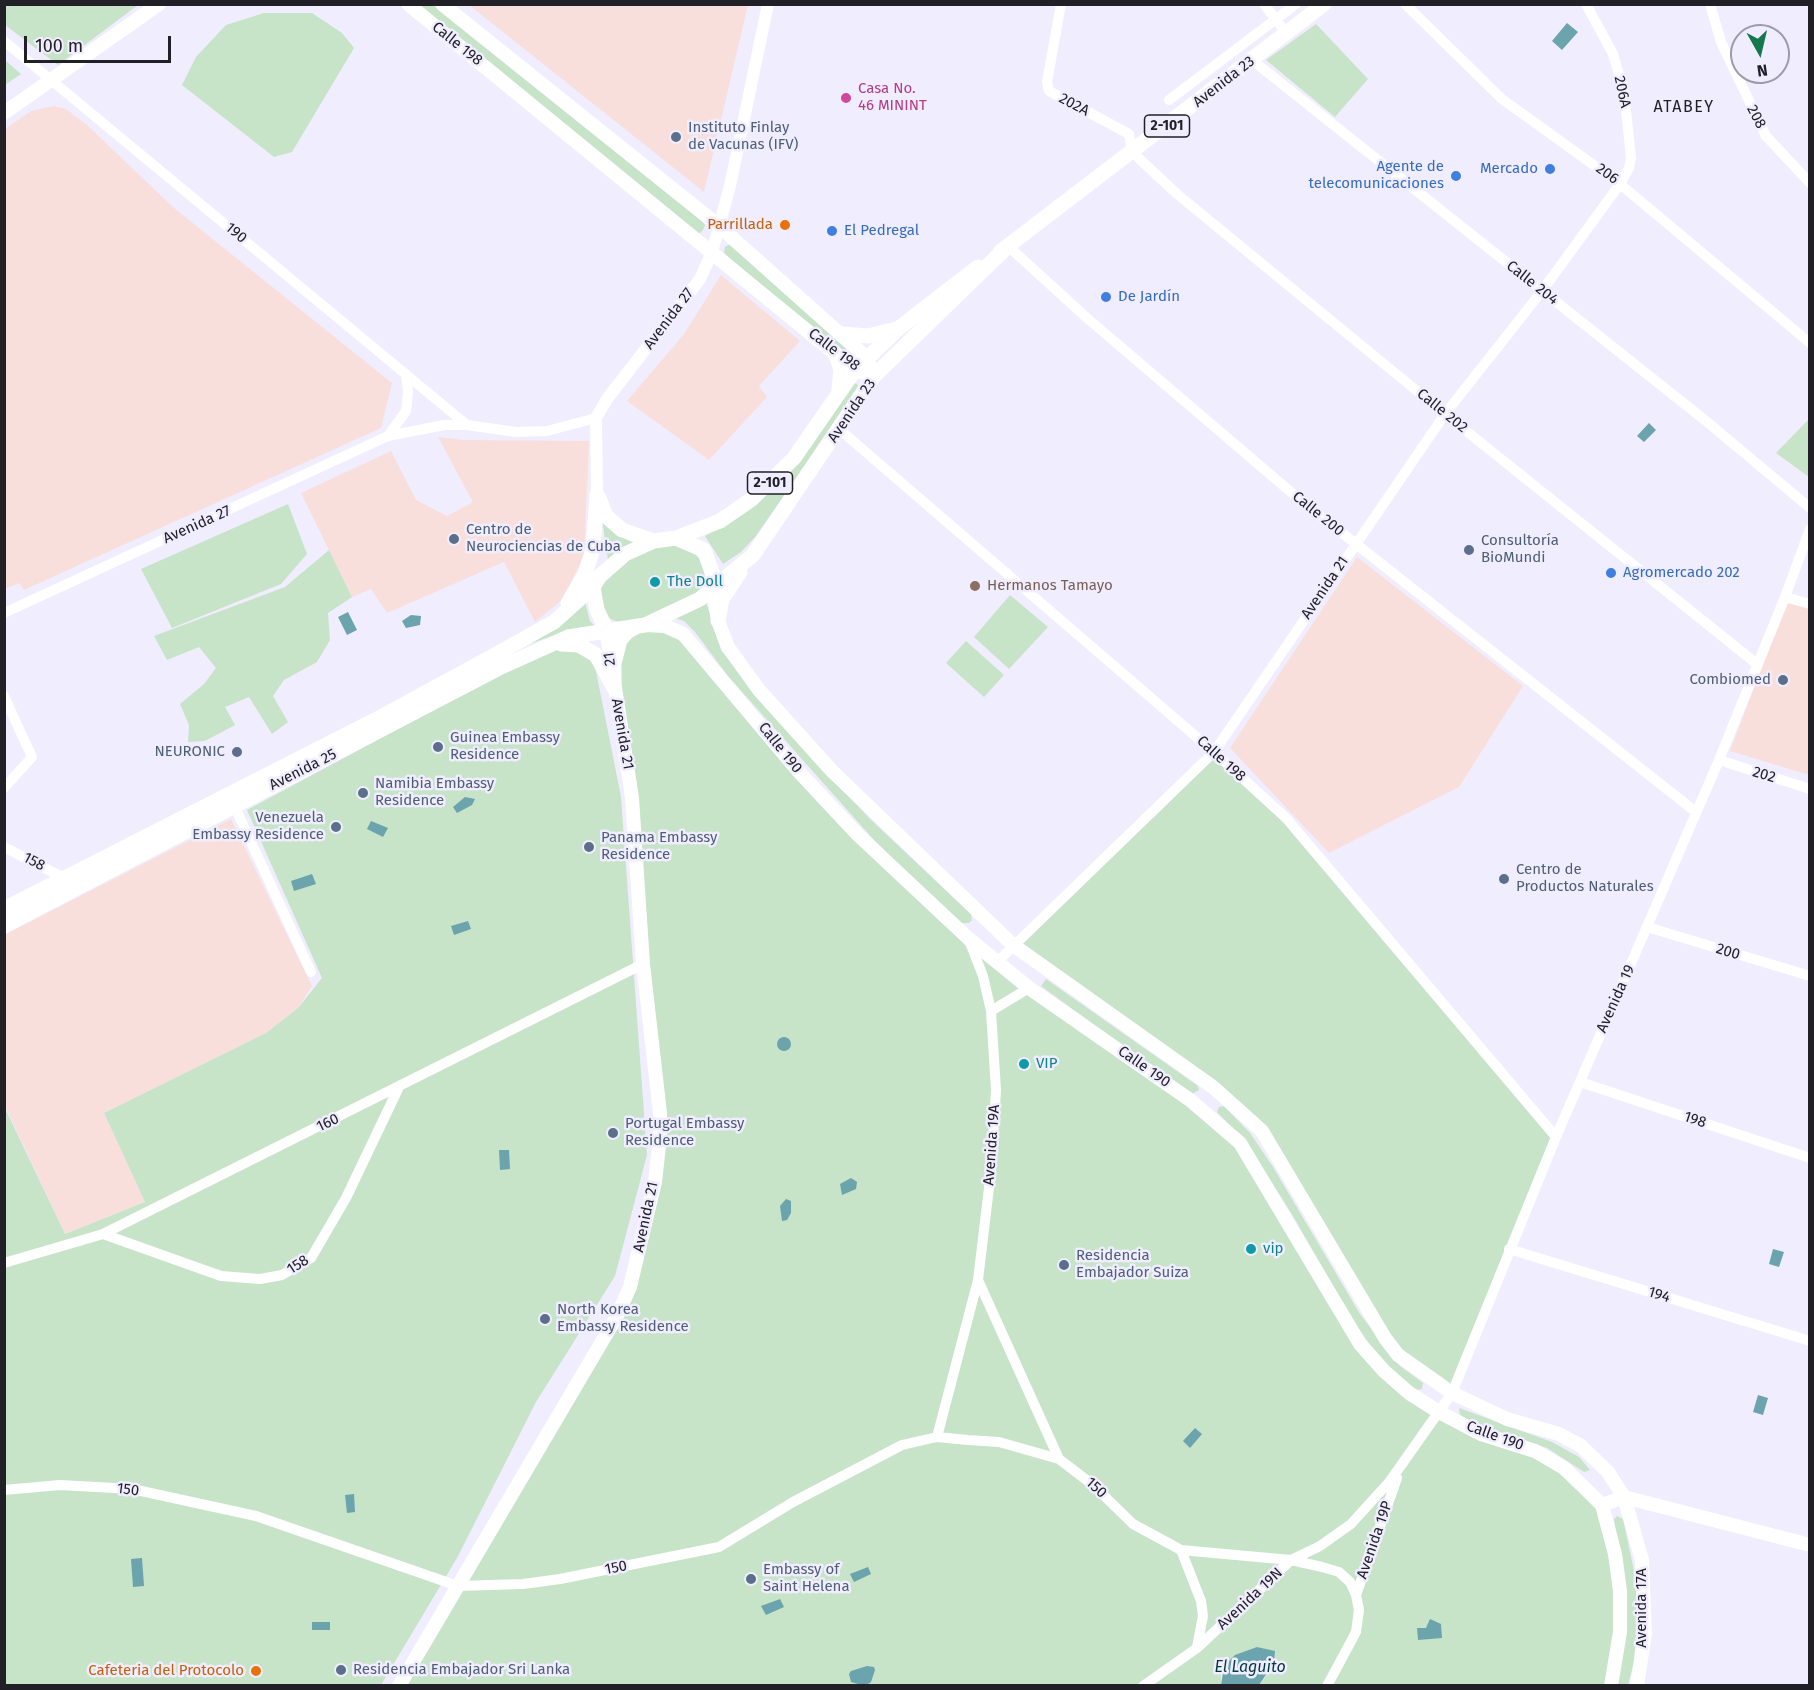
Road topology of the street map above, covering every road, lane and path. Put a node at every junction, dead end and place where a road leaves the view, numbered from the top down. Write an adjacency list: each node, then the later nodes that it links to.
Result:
1 (159, 4): 16 (main road)
2 (408, 4): 24 (main road, Calle 198)
3 (442, 4): 22 (main road, Calle 198)
4 (768, 4): 22 (street, Avenida 27)
5 (1061, 4): 19 (street, 202A)
6 (1264, 4): 12 (street)
7 (1296, 4): 12 (street)
8 (1324, 4): 13 (main road, Avenida 23 / 2-101)
9 (1405, 4): 21 (street, 206)
10 (1586, 4): 21 (street, 206A)
11 (1710, 4): 20 (street, 208)
12 (1276, 19): 13 (street); 17 (street)
13 (1287, 33): 15 (main road, Avenida 23 / 2-101)
14 (4, 41): 16 (street, 190)
15 (1252, 60): 19 (main road, Avenida 23 / 2-101); 25 (street, Calle 204)
16 (51, 81): 18 (main road); 32 (street, 190)
17 (1169, 100)
18 (4, 113)
19 (1132, 152): 23 (main road, Avenida 23 / 2-101); 35 (street, Calle 202)
20 (1809, 183)
21 (1620, 184): 25 (street, Avenida 21); 28 (street, 206)
22 (719, 226): 24 (street, Avenida 27); 27 (main road, Calle 198)
23 (1008, 246): 26 (main road, Avenida 23 / 2-101); 33 (main road, Avenida 23 / 2-101); 45 (street, Calle 200)
24 (712, 252): 29 (main road, Calle 198); 36 (street, Avenida 27)
25 (1542, 291): 35 (street, Avenida 21); 41 (street, Calle 204)
26 (899, 328): 27 (main road); 30 (main road, Avenida 23 / 2-101)
27 (840, 334): 30 (main road, Calle 198)
28 (1809, 343)
29 (835, 353): 31 (main road, Calle 198); 34 (main road)
30 (867, 358): 31 (main road, Avenida 23 / 2-101); 33 (main road, Calle 198)
31 (855, 370): 33 (main road, Calle 198); 34 (main road, Avenida 23 / 2-101)
32 (406, 374): 37 (street, 190); 39 (street, Avenida 27)
33 (874, 376): 38 (main road, Avenida 23 / 2-101)
34 (838, 396): 43 (main road, Avenida 23 / 2-101)
35 (1445, 414): 45 (street, Avenida 21); 57 (street, Calle 202)
36 (596, 418): 37 (street, Avenida 27); 40 (street)
37 (467, 425): 39 (street, Avenida 27)
38 (839, 429): 46 (main road, Avenida 23 / 2-101); 60 (street, Calle 198)
39 (388, 436): 51 (street, Avenida 27)
40 (597, 495): 44 (main road); 47 (main road); 53 (main road)
41 (1809, 508)
42 (1809, 529): 49 (street, Avenida 19)
43 (676, 538): 44 (main road); 48 (main road)
44 (654, 541): 47 (main road)
45 (1355, 544): 60 (street, Avenida 21); 65 (street, Calle 200)
46 (753, 555): 48 (main road, Avenida 23 / 2-101); 52 (main road)
47 (597, 582): 53 (main road, Avenida 25); 55 (main road)
48 (713, 589): 52 (main road, Calle 190); 54 (main road)
49 (1785, 597): 50 (street); 57 (street, Avenida 19)
50 (1809, 604)
51 (4, 613)
52 (718, 621): 69 (main road, Calle 190)
53 (554, 622): 67 (main road, Avenida 25)
54 (641, 626): 55 (main road); 58 (main road); 72 (main road, Calle 190)
55 (606, 629): 56 (main road, Avenida 25); 58 (main road, 21)
56 (546, 646): 58 (main road); 64 (main road, Avenida 25)
57 (1757, 664): 61 (street, Avenida 19)
58 (614, 688): 75 (main road, Avenida 21)
59 (4, 696): 62 (street)
60 (1214, 752): 73 (street, Avenida 21); 85 (street, Calle 198)
61 (1719, 760): 63 (street, 202); 65 (street, Avenida 19)
62 (4, 789)
63 (1809, 789)
64 (234, 805): 70 (main road, Avenida 25); 77 (street)
65 (1696, 812): 71 (street, Avenida 19)
66 (4, 847): 67 (street, 158)
67 (64, 878): 68 (main road, Avenida 25)
68 (4, 909)
69 (985, 920): 72 (main road); 73 (main road, Calle 190)
70 (4, 926)
71 (1647, 927): 78 (street, 200); 81 (street, Avenida 19)
72 (969, 939): 74 (main road, Calle 190); 80 (street, Avenida 19A)
73 (1013, 945): 74 (street, Avenida 21); 76 (main road, Calle 190)
74 (998, 962): 79 (main road, Calle 190)
75 (643, 964): 83 (street, 160); 103 (main road, Avenida 21)
76 (1046, 968): 79 (main road); 82 (main road, Calle 190)
77 (311, 972)
78 (1809, 976)
79 (1029, 988): 80 (street); 84 (main road, Calle 190)
80 (991, 1011): 90 (street, Avenida 19A)
81 (1580, 1082): 85 (street, Avenida 19); 86 (street, 198)
82 (1213, 1087): 84 (main road); 92 (main road, Calle 190)
83 (398, 1089): 87 (street, 160); 87 (street, 158)
84 (1199, 1107): 93 (main road, Calle 190)
85 (1556, 1137): 88 (street, Avenida 19)
86 (1809, 1158)
87 (103, 1234): 89 (street, 160)
88 (1509, 1249): 91 (street, 194); 92 (street, Avenida 19)
89 (4, 1263)
90 (978, 1280): 94 (street, Avenida 19A); 95 (street)
91 (1809, 1341)
92 (1452, 1393): 93 (street, Avenida 19); 98 (main road, Calle 190)
93 (1439, 1412): 96 (street, Avenida 19); 99 (main road, Calle 190)
94 (937, 1437): 95 (street, 150); 103 (street, 150)
95 (1059, 1459): 101 (street, 150)
96 (1404, 1461): 102 (street, Avenida 19N); 104 (street, Avenida 19P)
97 (4, 1490): 103 (street, 150)
98 (1624, 1497): 99 (main road); 100 (main road); 110 (main road, Avenida 17A)
99 (1602, 1505): 109 (main road, Avenida 17A)
100 (1809, 1545)
101 (1181, 1550): 102 (street, 150); 105 (street)
102 (1291, 1560): 104 (street, 150); 105 (street, Avenida 19N)
103 (458, 1586): 106 (main road, Avenida 21)
104 (1356, 1595): 108 (street, Avenida 19P)
105 (1197, 1648): 107 (street, Avenida 19N)
106 (399, 1686)
107 (1143, 1686)
108 (1327, 1686)
109 (1611, 1686)
110 (1637, 1686)

